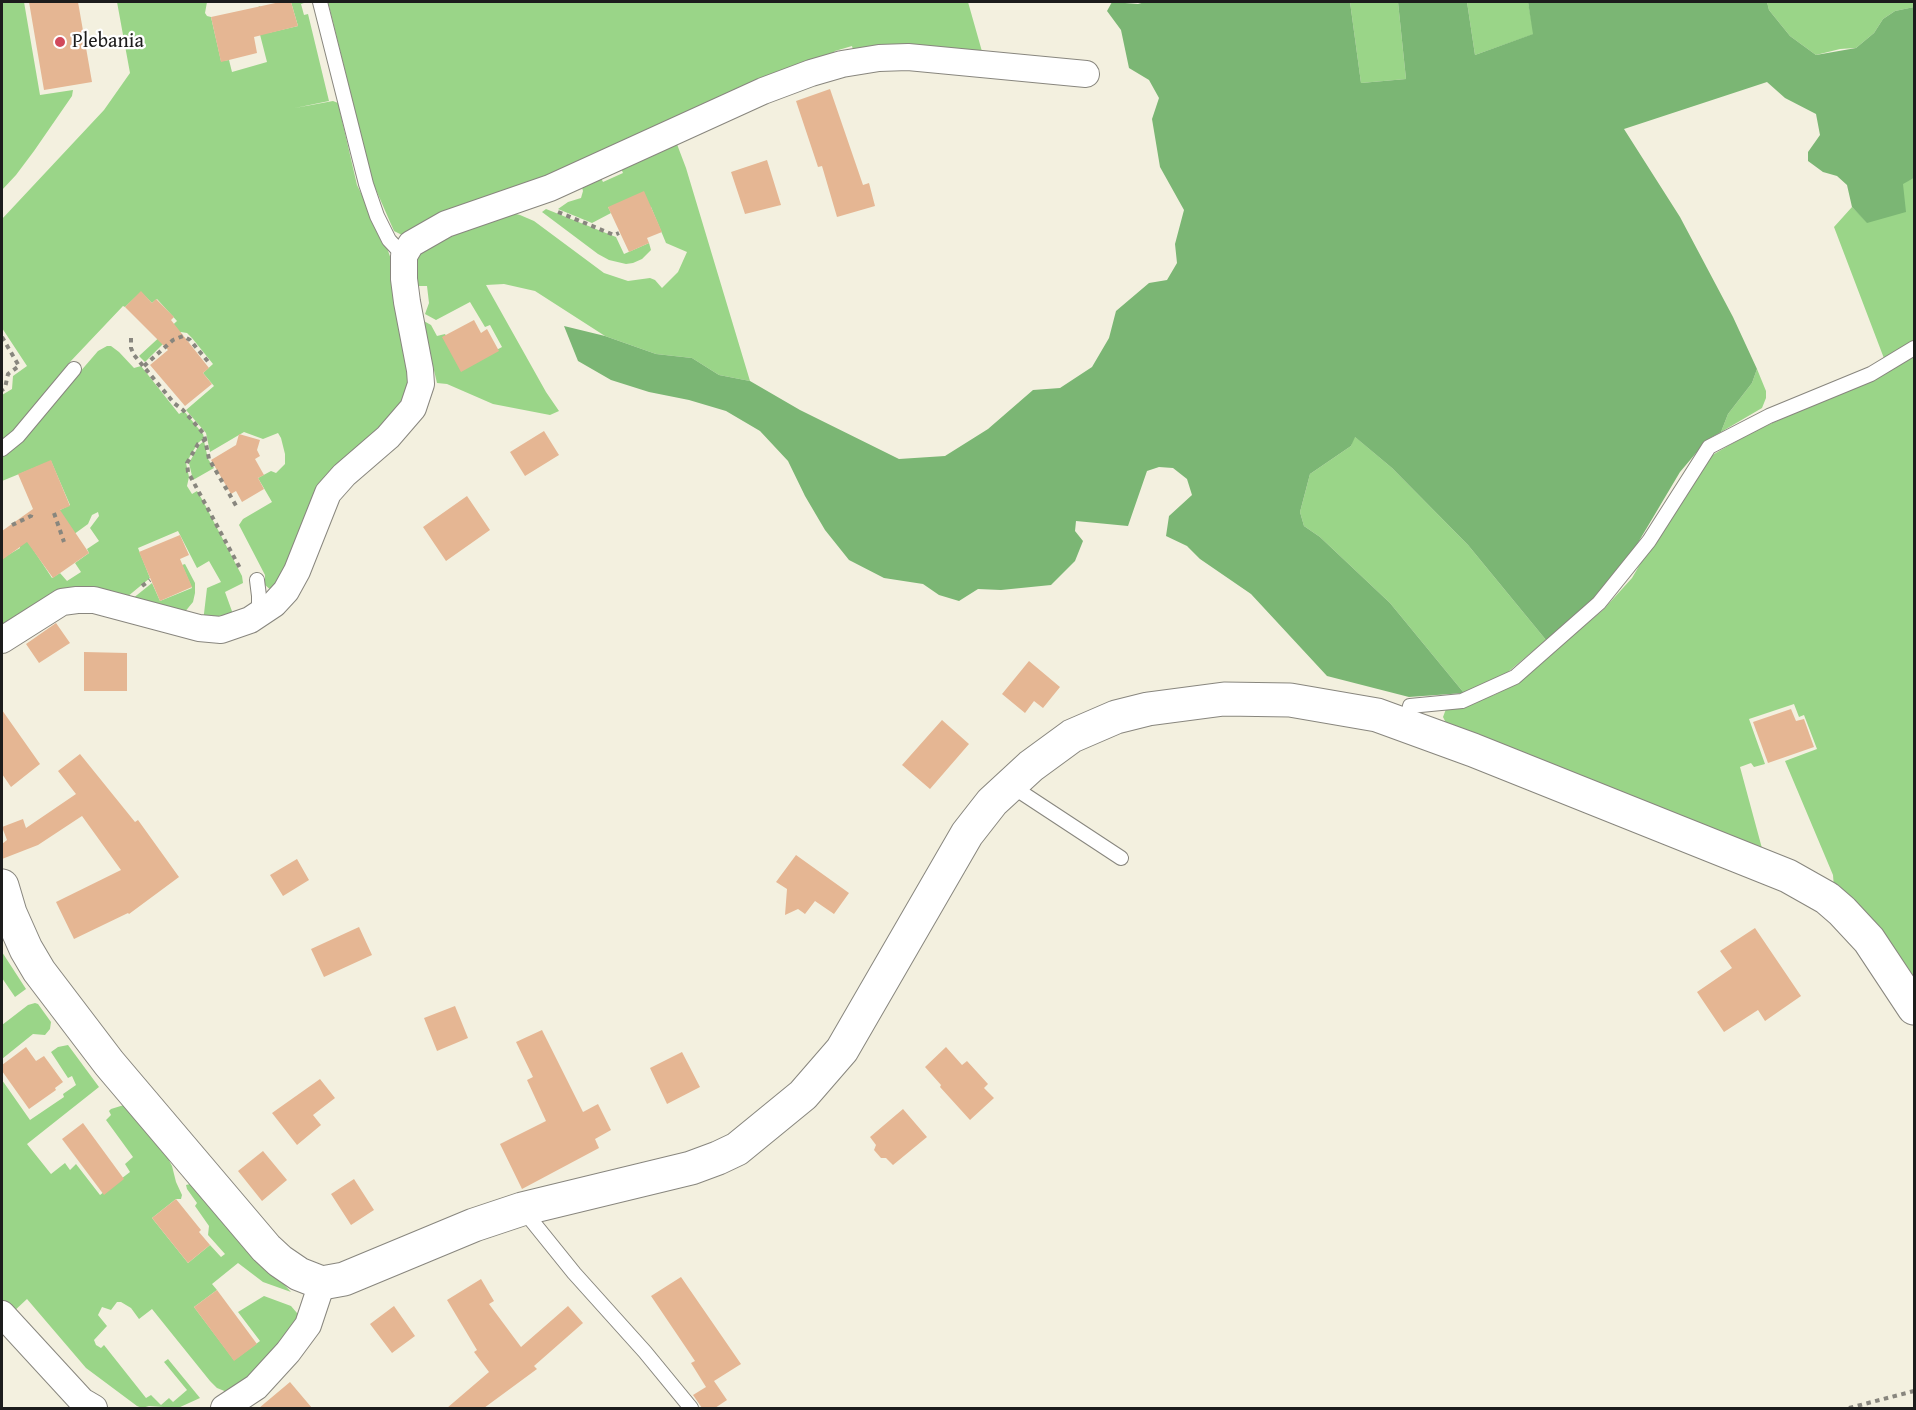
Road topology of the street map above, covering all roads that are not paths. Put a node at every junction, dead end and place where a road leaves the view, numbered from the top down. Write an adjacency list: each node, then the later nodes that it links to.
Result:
1 (320, 2): 3 (lane)
2 (1086, 74): 3 (street)
3 (404, 256): 8 (street)
4 (1914, 348): 10 (lane)
5 (74, 369): 6 (lane)
6 (2, 449)
7 (257, 580): 8 (lane)
8 (259, 615): 9 (street)
9 (2, 640)
10 (1405, 725): 11 (street); 14 (street)
11 (1009, 785): 12 (lane); 15 (street)
12 (1121, 858)
13 (4, 906): 16 (street)
14 (1914, 1008)
15 (522, 1209): 16 (street); 20 (lane)
16 (321, 1283): 19 (street)
17 (2, 1314): 18 (street)
18 (94, 1408)
19 (224, 1408)
20 (691, 1408)

